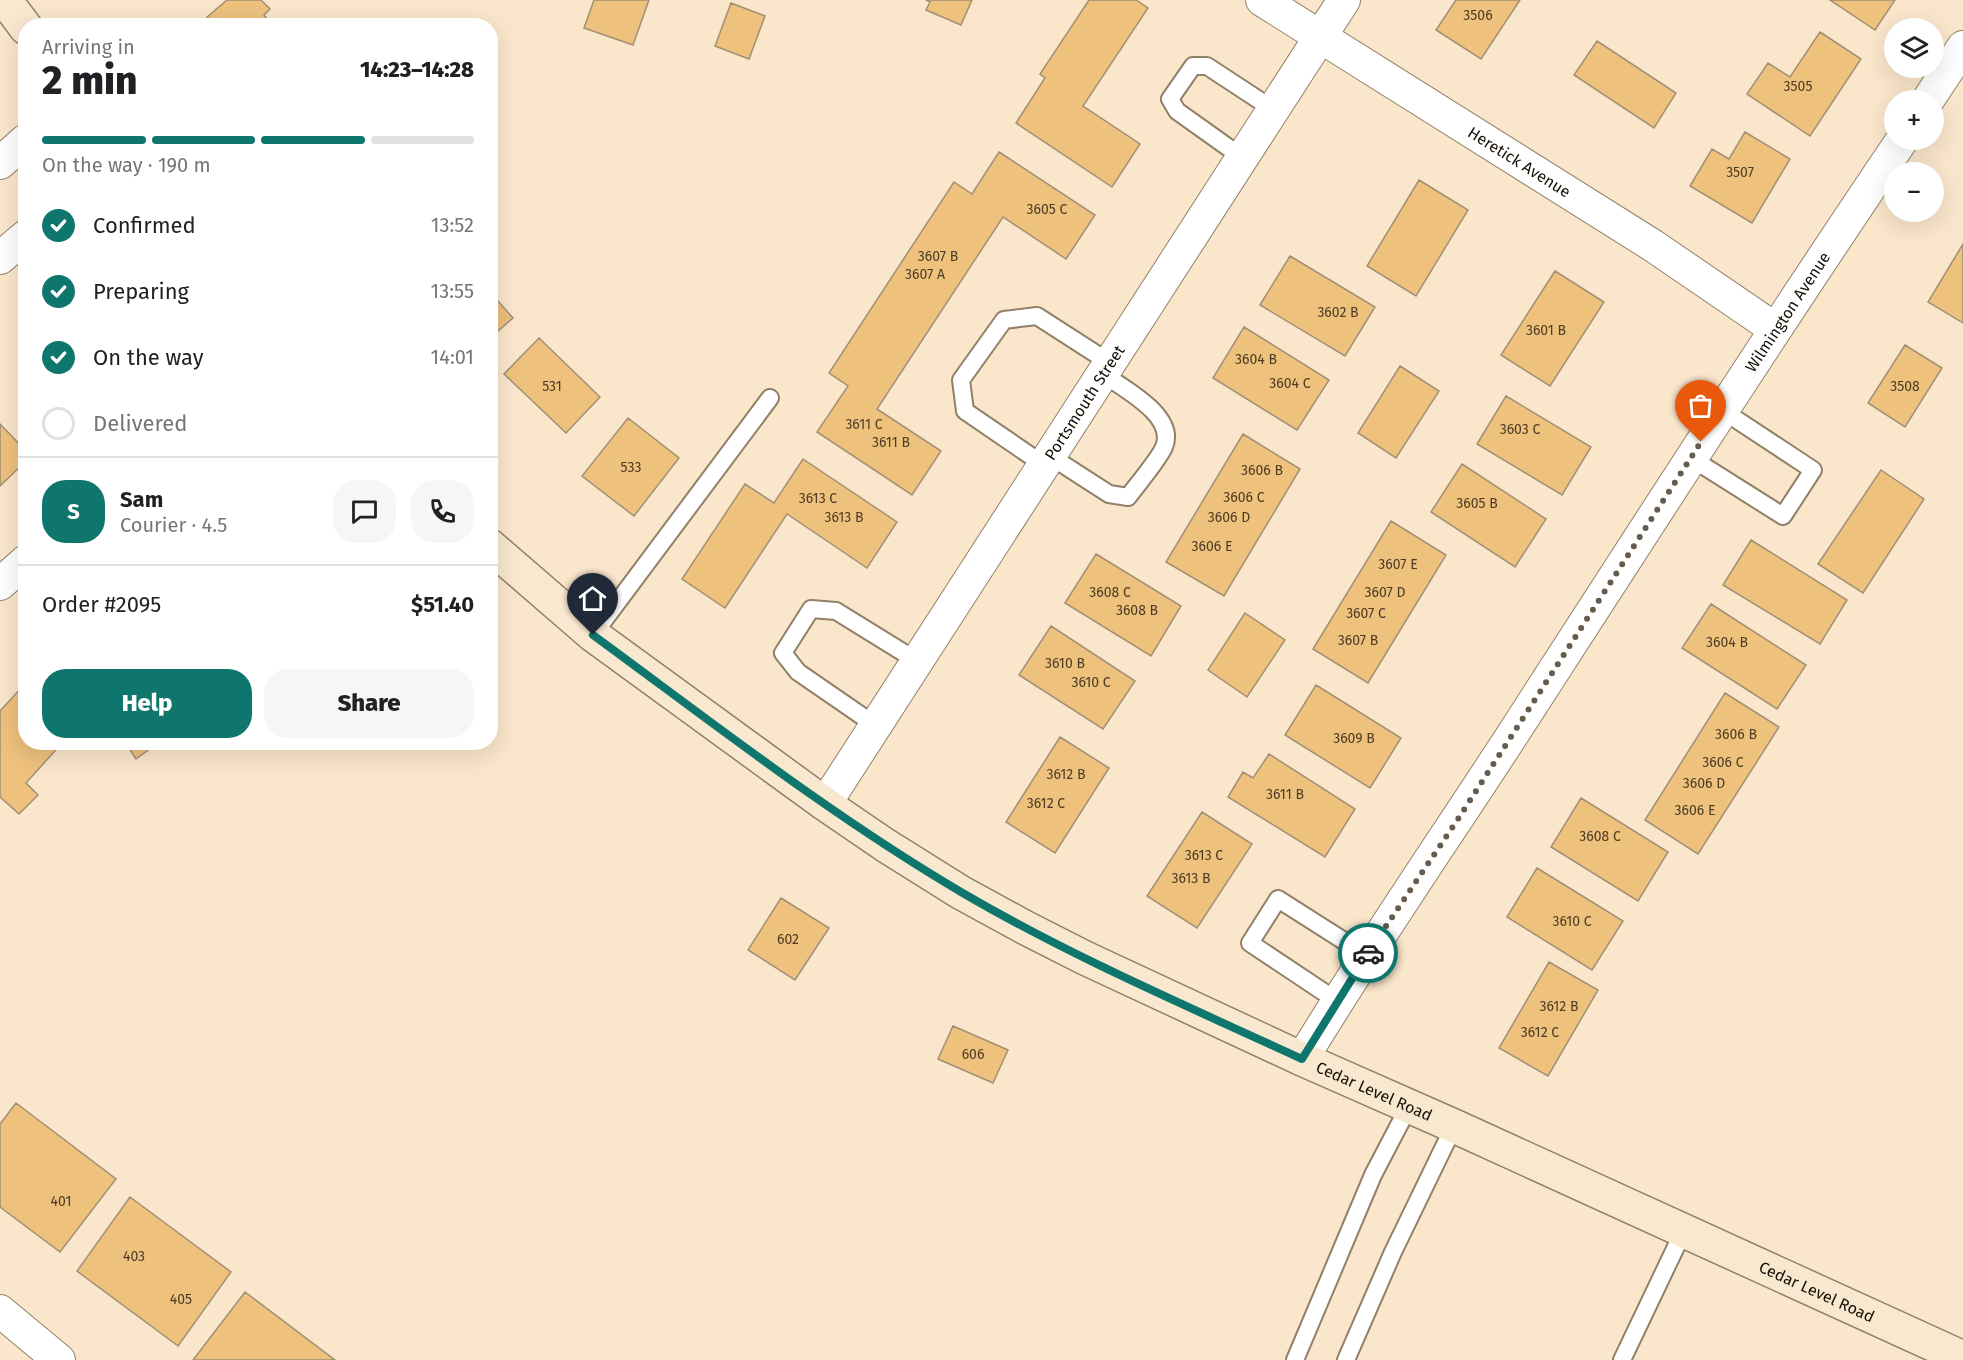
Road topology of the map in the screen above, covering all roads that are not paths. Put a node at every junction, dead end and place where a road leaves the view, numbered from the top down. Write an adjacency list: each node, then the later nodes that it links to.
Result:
1 (5, 0): 4 (main road)
2 (1262, 0): 5 (street, Heretick Avenue)
3 (1344, 0): 5 (street, Portsmouth Street)
4 (18, 18)
5 (1320, 36): 8 (street, Portsmouth Street); 15 (street, Heretick Avenue)
6 (1963, 46): 7 (street)
7 (1934, 90)
8 (1274, 110): 11 (street, Portsmouth Street); 11 (lane)
9 (18, 147): 12 (street)
10 (1895, 150): 15 (street, Wilmington Avenue)
11 (1243, 158): 16 (street, Portsmouth Street)
12 (0, 163)
13 (18, 243): 14 (street)
14 (0, 258)
15 (1774, 329): 18 (street, Wilmington Avenue)
16 (1106, 369): 20 (street, Portsmouth Street); 20 (lane); 20 (lane)
17 (770, 398): 24 (lane)
18 (1722, 410): 19 (street, Wilmington Avenue); 19 (lane)
19 (1691, 458): 28 (street, Wilmington Avenue)
20 (1047, 460): 25 (street, Portsmouth Street)
21 (498, 553): 24 (main road, Cedar Level Road)
22 (18, 568): 23 (street)
23 (0, 584)
24 (593, 635): 27 (main road, Cedar Level Road)
25 (917, 661): 26 (street, Portsmouth Street); 26 (lane)
26 (875, 725): 27 (street, Portsmouth Street)
27 (825, 804): 30 (main road, Cedar Level Road)
28 (1366, 955): 29 (street, Wilmington Avenue); 29 (lane)
29 (1337, 1001): 30 (street, Wilmington Avenue)
30 (1302, 1059): 31 (main road, Cedar Level Road)
31 (1409, 1106): 32 (main road, Cedar Level Road); 37 (lane)
32 (1454, 1126): 33 (main road, Cedar Level Road); 38 (lane)
33 (1684, 1230): 35 (main road, Cedar Level Road); 39 (lane)
34 (0, 1311): 36 (street)
35 (1963, 1358)
36 (59, 1360)
37 (1295, 1360)
38 (1346, 1360)
39 (1622, 1360)

